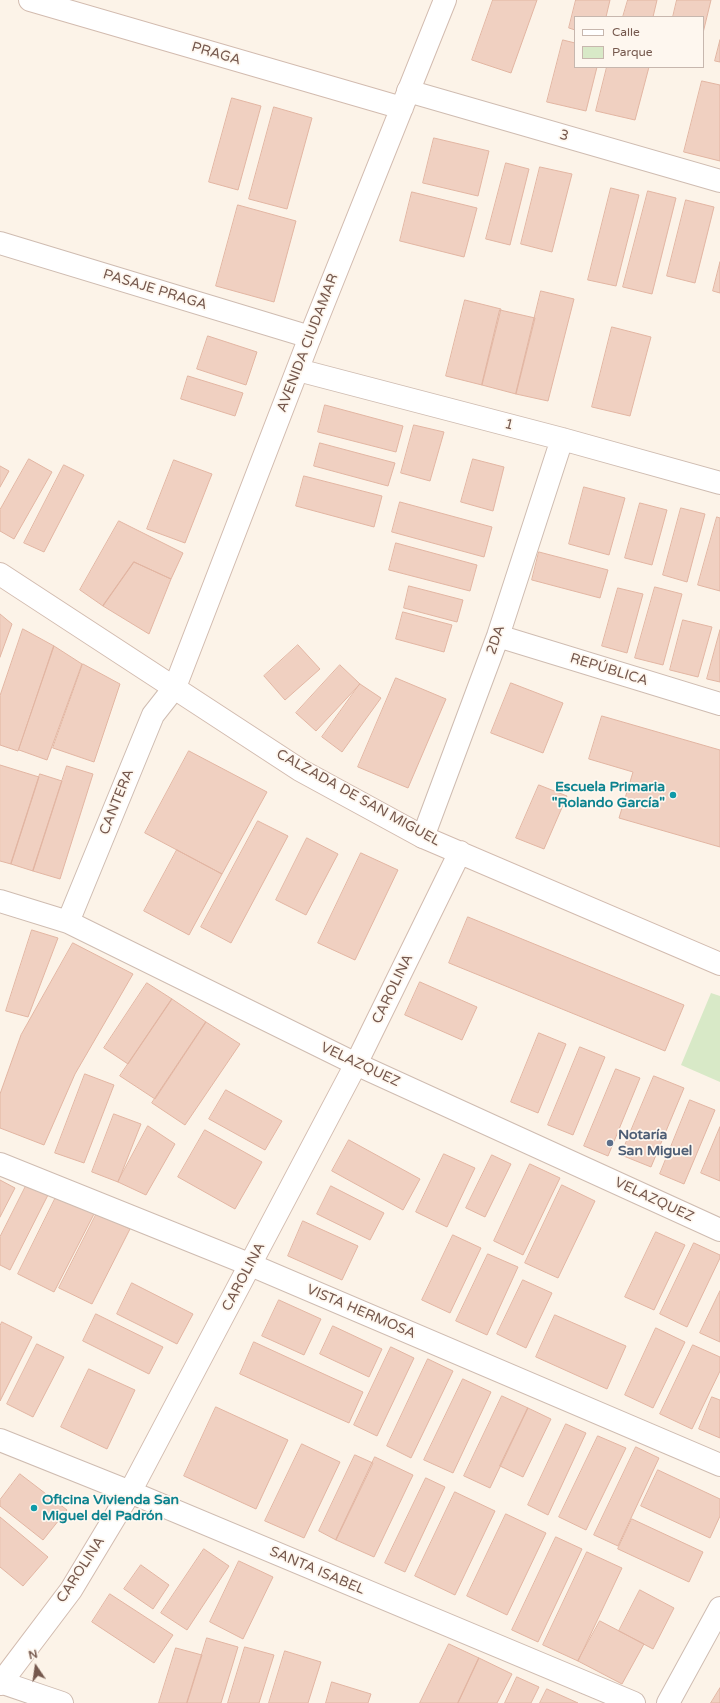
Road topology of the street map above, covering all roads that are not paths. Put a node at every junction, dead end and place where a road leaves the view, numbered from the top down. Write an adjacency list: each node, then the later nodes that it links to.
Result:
1 (30, 0): 3 (street, PRAGA)
2 (445, 0): 3 (street, AVENIDA CIUDAMAR)
3 (405, 100): 4 (street, 3); 6 (street, AVENIDA CIUDAMAR)
4 (720, 181)
5 (0, 243): 6 (street, PASAJE PRAGA)
6 (310, 337): 7 (street, AVENIDA CIUDAMAR)
7 (298, 370): 8 (street, 1); 12 (street, AVENIDA CIUDAMAR)
8 (562, 439): 9 (street, 1); 11 (street, 2DA)
9 (720, 483)
10 (0, 574): 12 (street, CALZADA DE SAN MIGUEL)
11 (498, 636): 13 (street, REPÚBLICA); 14 (street, 2DA)
12 (175, 687): 14 (street, CALZADA DE SAN MIGUEL); 17 (street, CANTERA)
13 (720, 704)
14 (423, 837): 15 (street, CALZADA DE SAN MIGUEL)
15 (460, 852): 18 (street, CALZADA DE SAN MIGUEL); 19 (street, CAROLINA)
16 (0, 901): 17 (street, VELAZQUEZ)
17 (68, 922): 19 (street, VELAZQUEZ)
18 (720, 964)
19 (356, 1064): 21 (street, VELAZQUEZ); 22 (street, CAROLINA)
20 (0, 1164): 22 (street, VISTA HERMOSA)
21 (720, 1230)
22 (250, 1265): 24 (street, VISTA HERMOSA); 25 (street, CAROLINA)
23 (0, 1440): 25 (street, SANTA ISABEL)
24 (720, 1465)
25 (130, 1492): 27 (street, CAROLINA); 29 (street, SANTA ISABEL)
26 (720, 1608): 30 (street)
27 (1, 1683): 28 (street)
28 (62, 1703)
29 (634, 1703)
30 (668, 1703)

